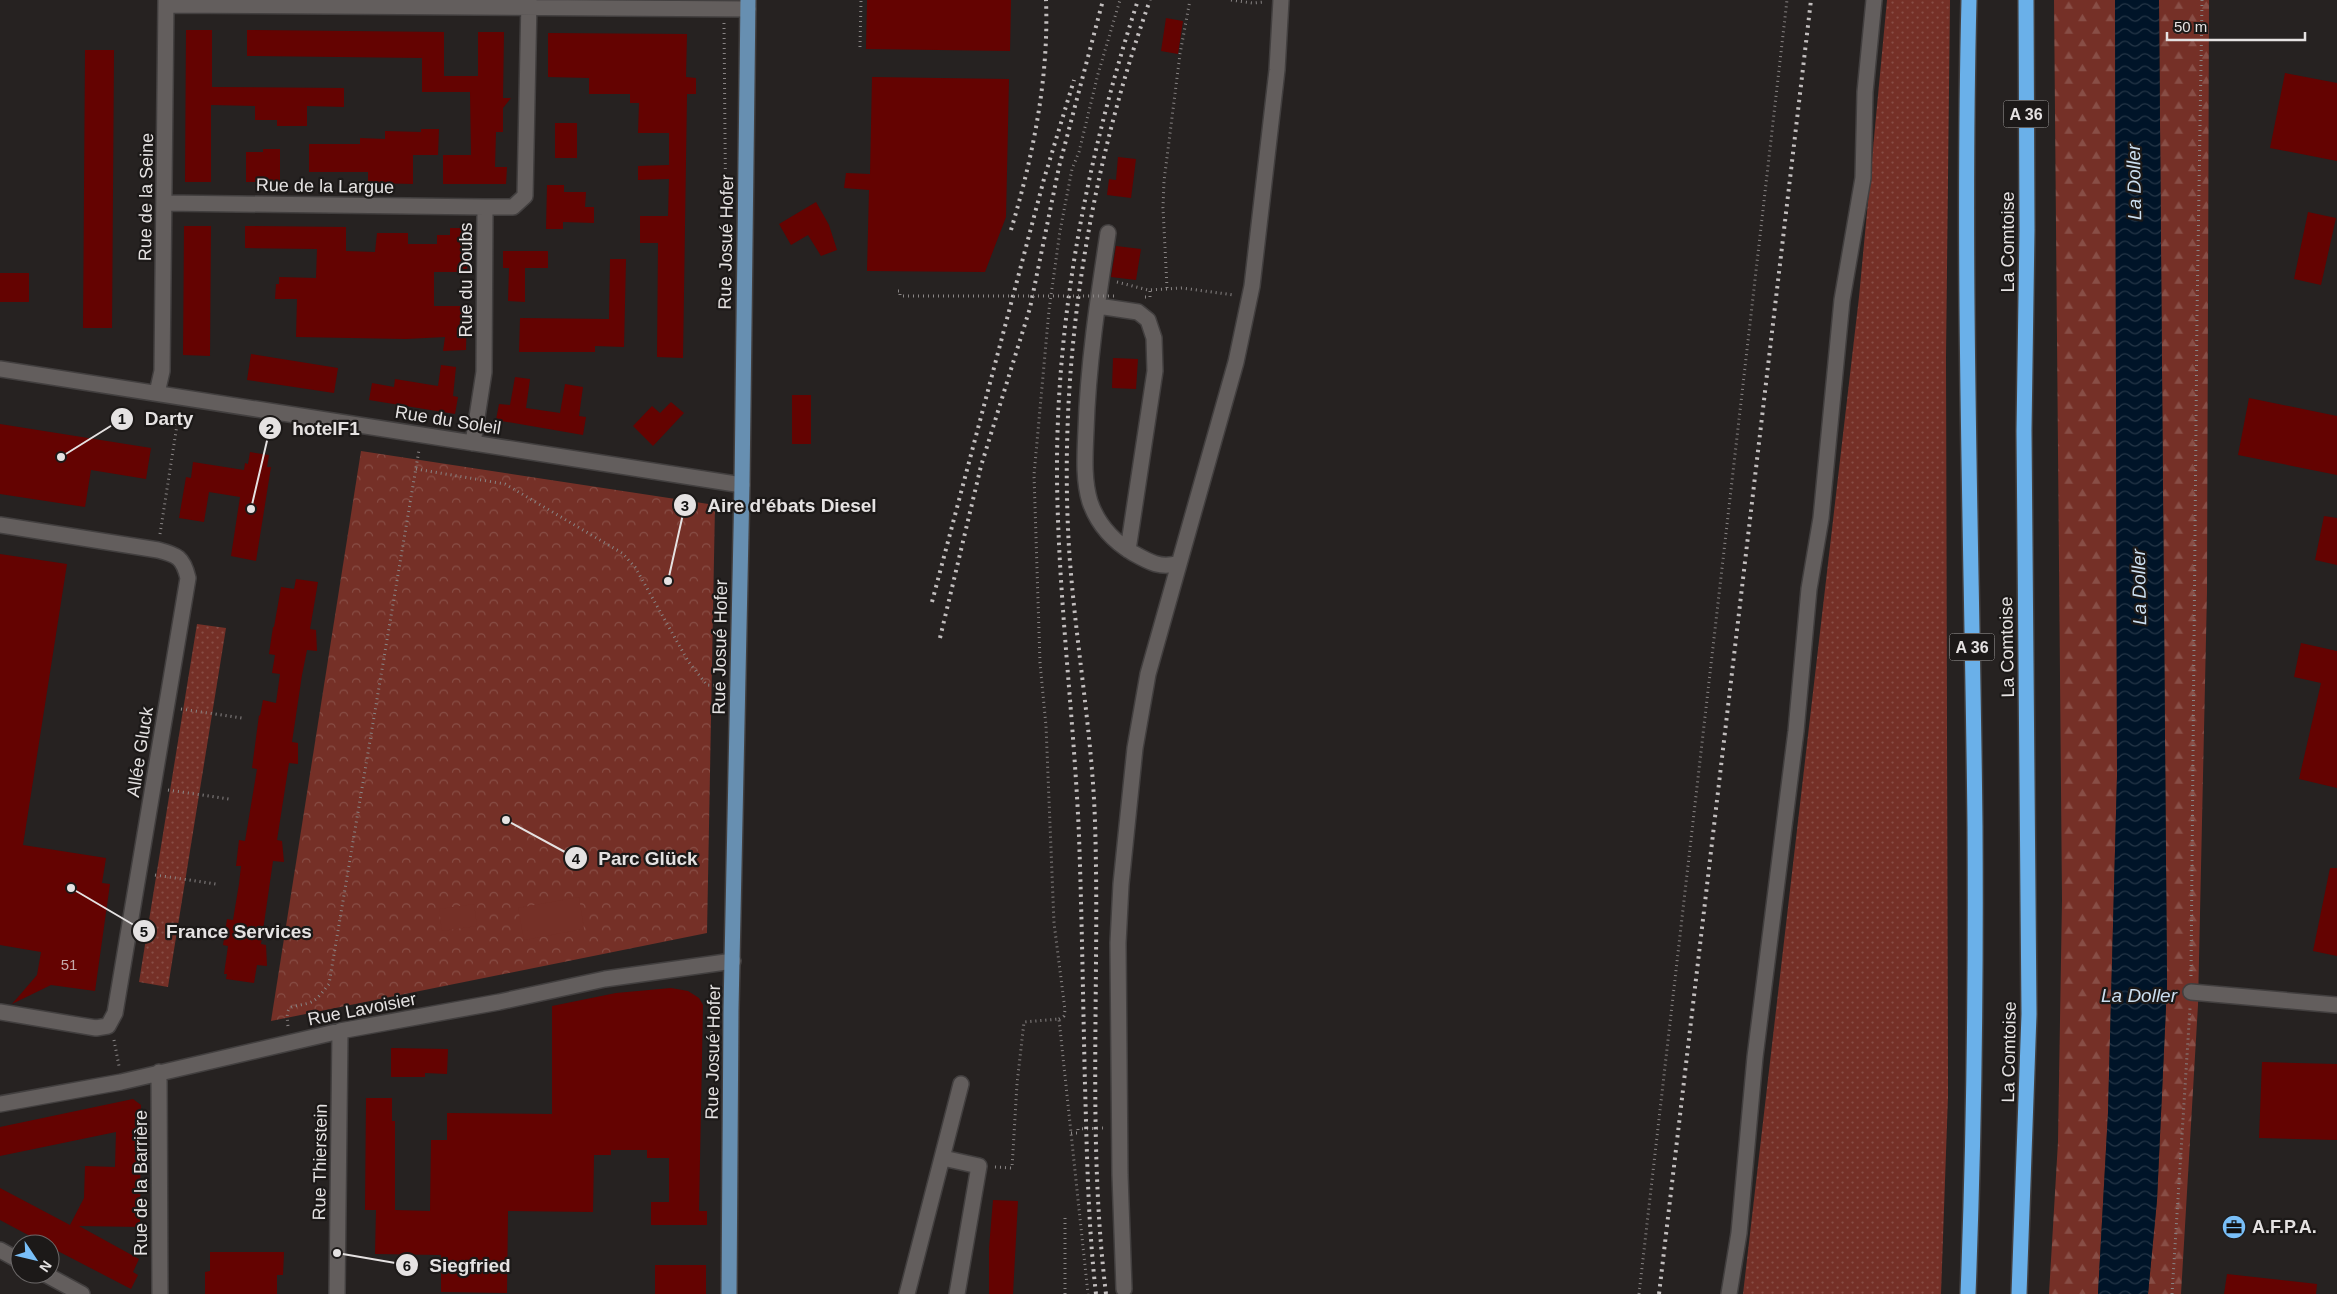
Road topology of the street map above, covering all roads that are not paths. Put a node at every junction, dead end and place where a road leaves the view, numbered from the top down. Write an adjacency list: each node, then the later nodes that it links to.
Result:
1 (1874, 0): 36 (street)
2 (1968, 0): 37 (highway, La Comtoise / A 36)
3 (2026, 0): 38 (highway, La Comtoise / A 36)
4 (1274, 1): 18 (street)
5 (166, 2): 6 (street); 8 (street, Rue de la Seine)
6 (529, 3): 7 (street); 9 (street, Rue du Doubs)
7 (748, 5): 15 (main road, Rue Josué Hofer)
8 (165, 203): 9 (street, Rue de la Largue); 13 (street, Rue de la Seine)
9 (485, 207): 14 (street, Rue du Doubs)
10 (1108, 233): 11 (street)
11 (1098, 306): 17 (street); 17 (street)
12 (0, 369): 13 (street, Rue du Soleil)
13 (157, 393): 14 (street, Rue du Soleil)
14 (473, 443): 15 (street, Rue du Soleil)
15 (742, 486): 19 (main road, Rue Josué Hofer)
16 (0, 525): 22 (street, Allée Gluck)
17 (1128, 550): 18 (street)
18 (1179, 563): 29 (street)
19 (733, 961): 23 (street, Rue Lavoisier); 33 (main road, Rue Josué Hofer)
20 (2191, 992): 21 (street)
21 (2337, 1005)
22 (0, 1012)
23 (340, 1031): 24 (street, Rue Lavoisier); 32 (street, Rue Thierstein)
24 (159, 1072): 26 (street, Rue Lavoisier); 31 (street, Rue de la Barrière)
25 (961, 1084): 27 (street)
26 (0, 1104)
27 (943, 1158): 34 (street); 35 (street)
28 (60, 1282): 30 (street)
29 (1124, 1289)
30 (82, 1294)
31 (160, 1294)
32 (337, 1294)
33 (729, 1294)
34 (907, 1294)
35 (957, 1294)
36 (1729, 1294)
37 (1968, 1294)
38 (2019, 1294)

